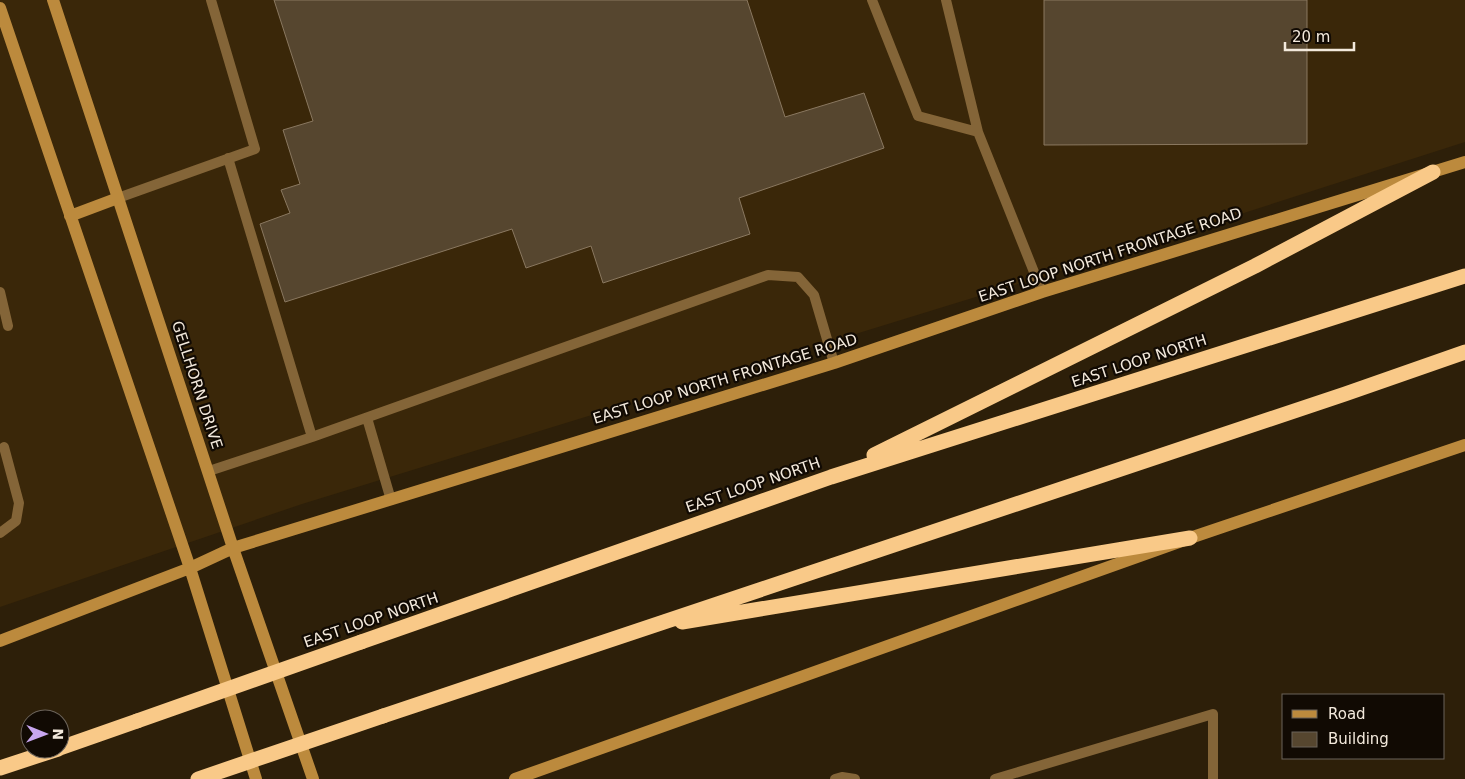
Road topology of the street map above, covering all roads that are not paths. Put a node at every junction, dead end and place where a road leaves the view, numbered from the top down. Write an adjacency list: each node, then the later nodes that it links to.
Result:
1 (53, 0): 10 (main road, GELLHORN DRIVE)
2 (211, 0): 7 (lane)
3 (872, 0): 6 (lane)
4 (946, 0): 6 (lane)
5 (0, 8): 11 (main road)
6 (978, 132): 14 (lane)
7 (228, 158): 10 (lane); 19 (lane)
8 (1465, 162): 9 (main road, EAST LOOP NORTH FRONTAGE ROAD)
9 (1432, 172): 14 (main road, EAST LOOP NORTH FRONTAGE ROAD); 23 (highway)
10 (118, 198): 11 (main road); 22 (main road, GELLHORN DRIVE)
11 (70, 216): 28 (main road)
12 (1465, 276): 23 (highway, EAST LOOP NORTH)
13 (0, 292): 15 (lane)
14 (1042, 292): 17 (main road, EAST LOOP NORTH FRONTAGE ROAD)
15 (8, 326)
16 (1465, 352): 29 (highway)
17 (834, 363): 18 (lane); 24 (main road, EAST LOOP NORTH FRONTAGE ROAD)
18 (367, 418): 19 (lane); 24 (lane)
19 (312, 437): 22 (lane)
20 (1465, 445): 26 (main road)
21 (4, 447): 25 (lane)
22 (209, 472): 27 (main road, GELLHORN DRIVE)
23 (831, 477): 31 (highway, EAST LOOP NORTH, bridge)
24 (391, 500): 27 (main road, EAST LOOP NORTH FRONTAGE ROAD)
25 (0, 533)
26 (1190, 538): 29 (highway); 37 (main road)
27 (233, 548): 28 (main road, EAST LOOP NORTH FRONTAGE ROAD); 36 (main road, GELLHORN DRIVE)
28 (190, 568): 30 (main road, EAST LOOP NORTH FRONTAGE ROAD); 35 (main road)
29 (636, 630): 34 (highway, bridge)
30 (0, 641)
31 (70, 745)
32 (28, 759): 33 (highway, EAST LOOP NORTH)
33 (0, 768)
34 (198, 779)
35 (256, 779)
36 (313, 779)
37 (515, 779)
38 (835, 779): 39 (lane)
39 (855, 779)
40 (995, 779): 41 (lane)
41 (1213, 779)

